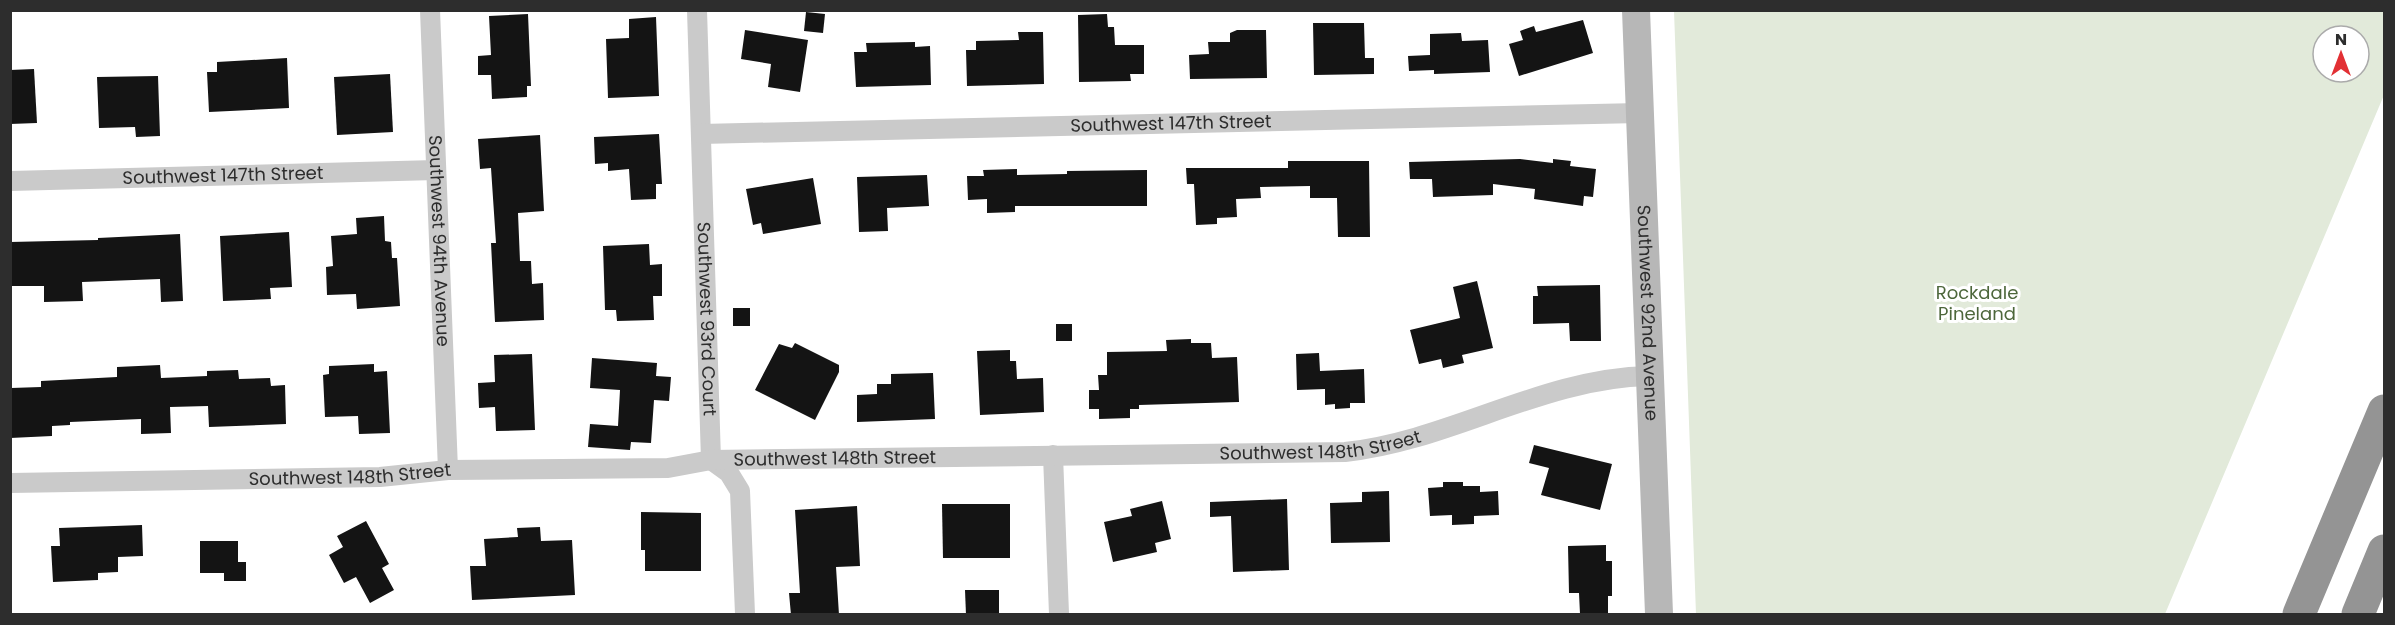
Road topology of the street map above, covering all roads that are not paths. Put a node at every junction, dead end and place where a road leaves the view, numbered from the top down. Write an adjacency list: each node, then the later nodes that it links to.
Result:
1 (430, 10): 6 (street, Southwest 94th Avenue)
2 (698, 10): 5 (street, Southwest 93rd Court)
3 (1636, 10): 4 (street, Southwest 92nd Avenue)
4 (1640, 113): 5 (street, Southwest 147th Street); 8 (street, Southwest 92nd Avenue)
5 (701, 134): 11 (street, Southwest 93rd Court)
6 (436, 170): 7 (street, Southwest 147th Street); 12 (street, Southwest 94th Avenue)
7 (10, 181)
8 (1649, 376): 10 (street, Southwest 148th Street); 17 (street, Southwest 92nd Avenue)
9 (2385, 411): 18 (highway)
10 (1053, 455): 11 (street, Southwest 148th Street); 16 (street)
11 (711, 460): 12 (street, Southwest 148th Street); 15 (street)
12 (448, 470): 13 (street, Southwest 148th Street)
13 (10, 483)
14 (2385, 551): 19 (highway)
15 (745, 615)
16 (1059, 615)
17 (1659, 615)
18 (2299, 615)
19 (2358, 615)

